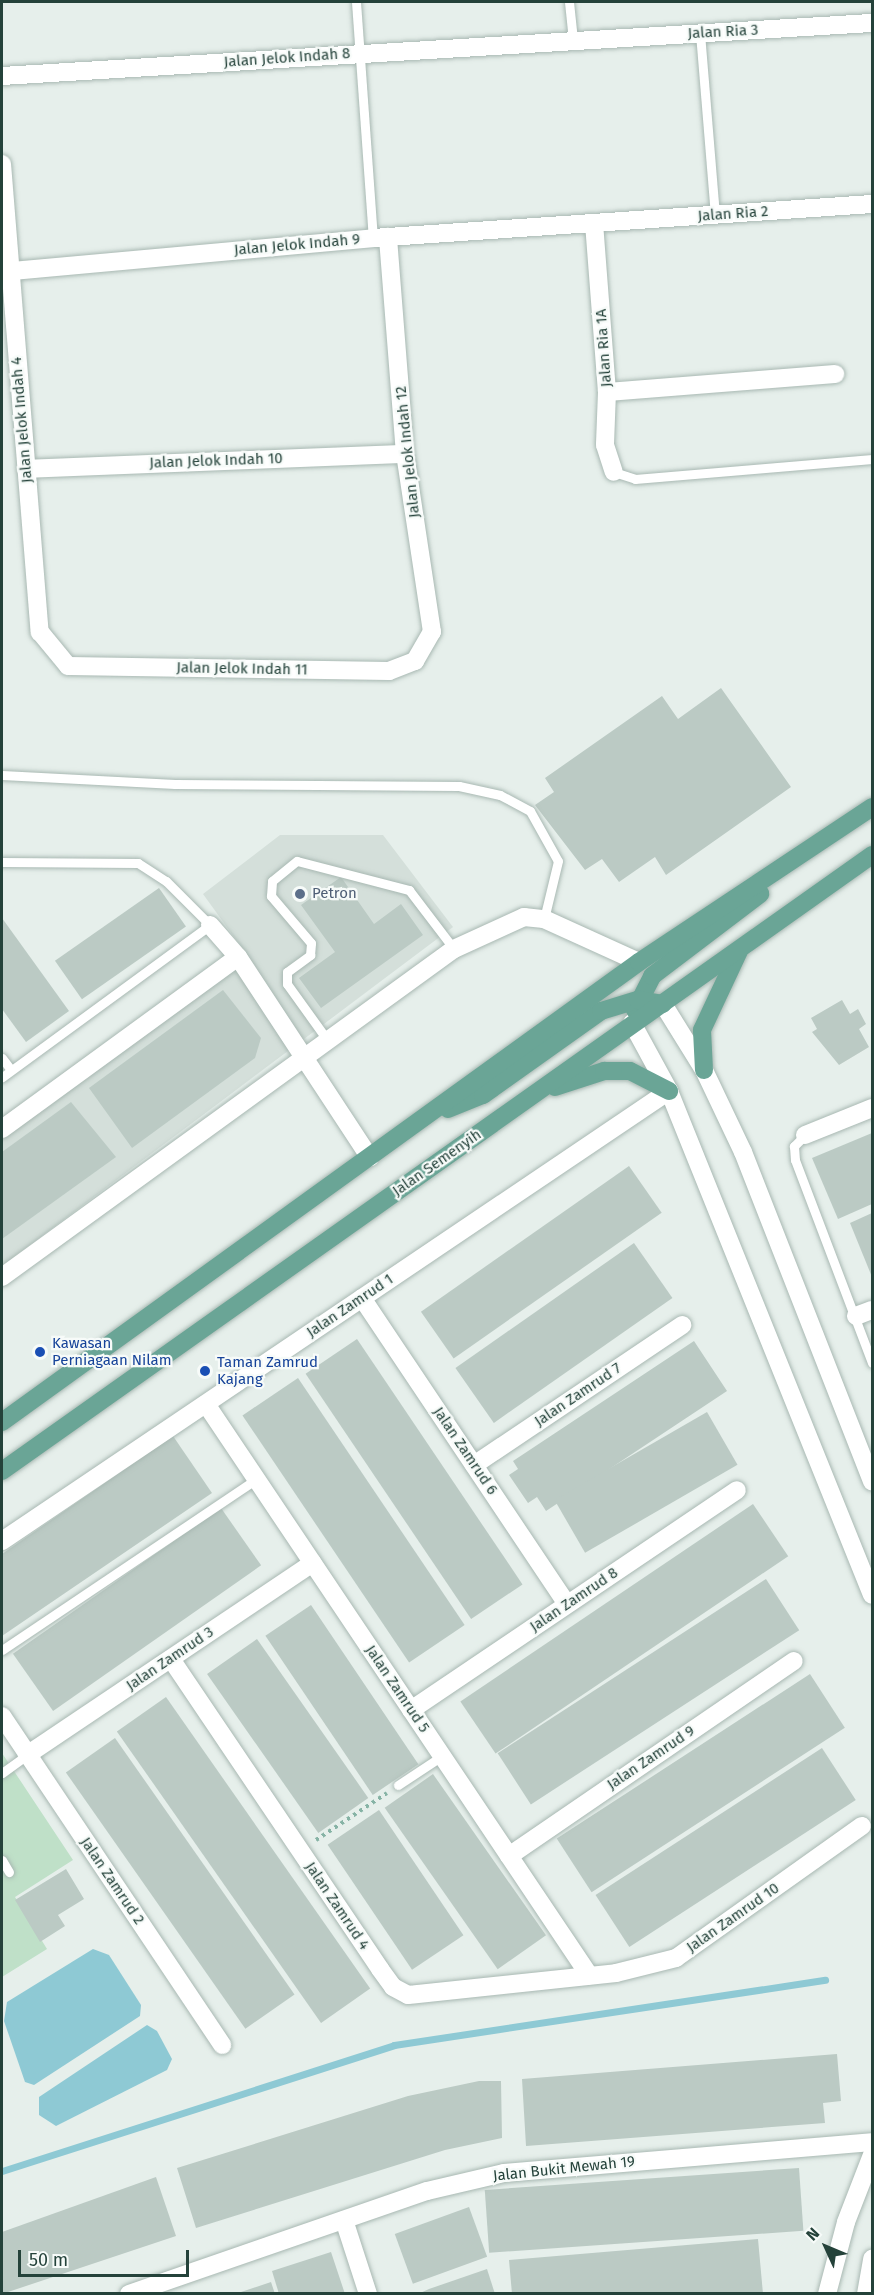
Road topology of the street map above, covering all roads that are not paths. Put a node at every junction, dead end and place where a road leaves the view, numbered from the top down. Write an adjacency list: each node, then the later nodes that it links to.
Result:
1 (356, 2): 6 (lane)
2 (569, 2): 5 (lane)
3 (873, 23): 4 (street, Jalan Ria 3)
4 (700, 33): 5 (street, Jalan Ria 3); 10 (lane)
5 (573, 41): 6 (street, Jalan Jelok Indah 8)
6 (360, 54): 7 (street, Jalan Jelok Indah 8); 12 (lane)
7 (2, 76)
8 (2, 164): 13 (street, Jalan Jelok Indah 4)
9 (873, 204): 10 (street, Jalan Ria 2)
10 (715, 215): 11 (street, Jalan Ria 2)
11 (594, 223): 12 (street, Jalan Jelok Indah 9); 15 (street, Jalan Ria 1A)
12 (380, 237): 13 (street, Jalan Jelok Indah 9); 16 (street, Jalan Jelok Indah 12)
13 (6, 272): 18 (street, Jalan Jelok Indah 4)
14 (835, 374): 15 (street)
15 (607, 392): 19 (street, Jalan Ria 1A)
16 (405, 454): 18 (street, Jalan Jelok Indah 10); 20 (street, Jalan Jelok Indah 12)
17 (873, 459): 19 (lane)
18 (26, 469): 21 (street, Jalan Jelok Indah 4)
19 (614, 472)
20 (415, 662): 21 (street, Jalan Jelok Indah 11)
21 (68, 666)
22 (2, 775): 27 (lane)
23 (873, 807): 26 (main road)
24 (873, 855): 30 (main road, Jalan Semenyih)
25 (2, 862): 28 (lane)
26 (792, 864): 32 (main road); 33 (main road)
27 (544, 919): 29 (street); 32 (street)
28 (210, 925): 31 (street); 39 (lane)
29 (454, 949): 36 (street); 36 (lane)
30 (740, 949): 34 (main road, Jalan Semenyih); 40 (main road)
31 (238, 957): 37 (street); 46 (street)
32 (639, 962): 45 (main road)
33 (638, 1000): 34 (main road); 35 (main road); 45 (main road)
34 (663, 1004): 35 (main road, Jalan Semenyih); 40 (street)
35 (632, 1023): 42 (street); 43 (main road, Jalan Semenyih)
36 (328, 1041): 37 (street)
37 (304, 1057): 48 (street); 49 (street)
38 (2, 1058): 39 (lane)
39 (11, 1070): 41 (lane)
40 (704, 1070): 59 (street)
41 (2, 1077)
42 (669, 1091): 43 (main road); 50 (street, Jalan Zamrud 1); 63 (street)
43 (530, 1098): 57 (main road, Jalan Semenyih)
44 (873, 1108): 47 (street)
45 (424, 1118): 48 (main road)
46 (2, 1129)
47 (804, 1135): 51 (lane)
48 (370, 1158): 55 (main road)
49 (2, 1277)
50 (362, 1298): 54 (street, Jalan Zamrud 1); 56 (street, Jalan Zamrud 6)
51 (864, 1313): 53 (lane)
52 (682, 1325): 56 (street, Jalan Zamrud 7)
53 (873, 1363)
54 (206, 1404): 58 (street, Jalan Zamrud 5); 61 (street, Jalan Zamrud 1)
55 (2, 1419)
56 (474, 1465): 64 (street, Jalan Zamrud 6)
57 (2, 1471)
58 (256, 1479): 62 (street, Jalan Zamrud 5); 65 (lane)
59 (873, 1482)
60 (737, 1490): 64 (street, Jalan Zamrud 8)
61 (2, 1541)
62 (313, 1563): 66 (street, Jalan Zamrud 3); 68 (street, Jalan Zamrud 5)
63 (873, 1595)
64 (567, 1604): 68 (street, Jalan Zamrud 8)
65 (2, 1650)
66 (171, 1659): 70 (street, Jalan Zamrud 3); 78 (street, Jalan Zamrud 4)
67 (794, 1661): 75 (street, Jalan Zamrud 9)
68 (411, 1710): 71 (street, Jalan Zamrud 5)
69 (2, 1716): 70 (street, Jalan Zamrud 2)
70 (27, 1755): 72 (lane); 79 (street, Jalan Zamrud 2)
71 (442, 1756): 73 (lane); 75 (street, Jalan Zamrud 5)
72 (2, 1773)
73 (398, 1785)
74 (862, 1826): 78 (street, Jalan Zamrud 10)
75 (509, 1856): 78 (street, Jalan Zamrud 5)
76 (2, 1860): 77 (lane)
77 (9, 1872)
78 (589, 1975)
79 (222, 2045)
80 (873, 2142): 82 (street, Jalan Bukit Mewah 19)
81 (873, 2155): 87 (street)
82 (344, 2220): 84 (street, Jalan Bukit Mewah 19); 86 (street)
83 (873, 2259): 88 (street)
84 (178, 2286): 85 (street, Jalan Bukit Mewah 19)
85 (129, 2294)
86 (368, 2294)
87 (827, 2294)
88 (866, 2294)

